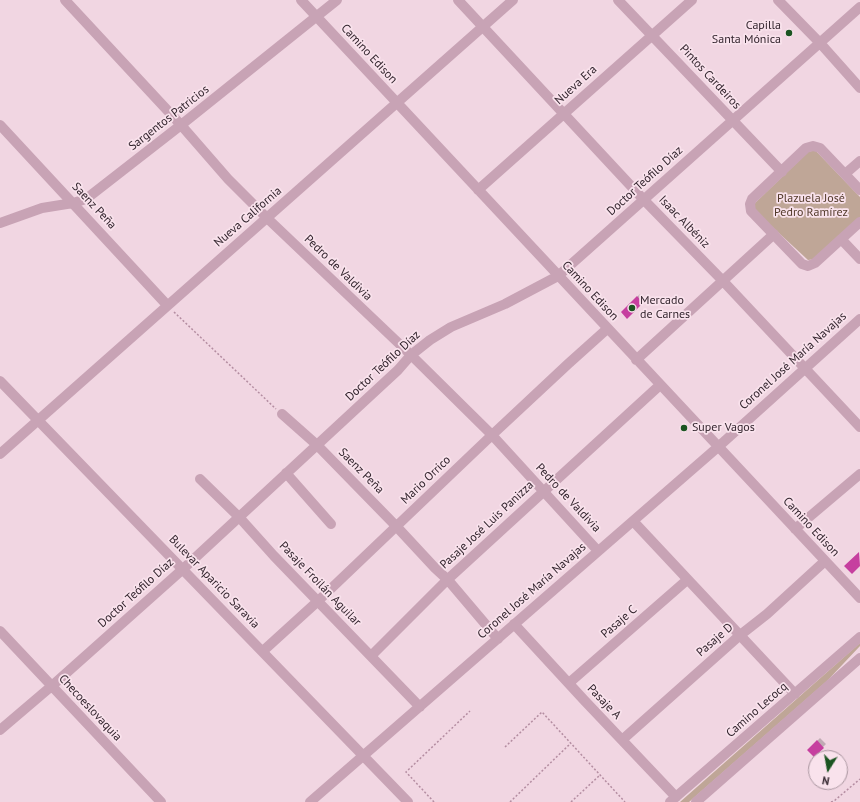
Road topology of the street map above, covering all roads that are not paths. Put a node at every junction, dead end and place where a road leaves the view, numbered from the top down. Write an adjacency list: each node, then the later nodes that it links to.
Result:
1 (65, 0): 19 (street, Pedro de Valdivia)
2 (301, 0): 10 (street, Camino Edison)
3 (337, 0): 10 (street, Sargentos Patricios)
4 (458, 0): 11 (street, Isaac Albéniz)
5 (513, 0): 11 (street, Nueva California)
6 (618, 0): 12 (street, Pintos Cardeiros)
7 (692, 0): 12 (street, Nueva Era)
8 (778, 0): 13 (street)
9 (860, 7): 13 (street, Doctor Teófilo Díaz)
10 (317, 17): 15 (street, Camino Edison); 19 (street, Sargentos Patricios)
11 (483, 27): 15 (street, Nueva California); 16 (street, Isaac Albéniz)
12 (652, 35): 16 (street, Nueva Era); 17 (street, Pintos Cardeiros)
13 (820, 43): 14 (street); 17 (street, Doctor Teófilo Díaz)
14 (860, 88)
15 (397, 103): 23 (street, Camino Edison); 27 (street, Nueva California)
16 (564, 114): 23 (street, Nueva Era); 25 (street, Isaac Albéniz)
17 (733, 120): 21 (street, Pintos Cardeiros); 25 (street, Doctor Teófilo Díaz)
18 (0, 125): 26 (street, Saenz Peña)
19 (181, 125): 26 (street, Sargentos Patricios); 27 (street, Pedro de Valdivia)
20 (860, 161): 22 (street)
21 (782, 172): 22 (street); 30 (street)
22 (845, 174): 24 (street)
23 (478, 190): 33 (street, Camino Edison)
24 (860, 190)
25 (644, 200): 33 (street, Doctor Teófilo Díaz); 34 (street, Isaac Albéniz)
26 (73, 203): 29 (street, Sargentos Patricios); 35 (street, Saenz Peña)
27 (267, 218): 35 (street, Nueva California); 38 (street, Pedro de Valdivia)
28 (860, 222): 31 (street)
29 (0, 223)
30 (774, 234): 31 (street); 34 (street)
31 (841, 239): 32 (street)
32 (860, 259)
33 (558, 276): 37 (street, Camino Edison); 38 (street, Doctor Teófilo Díaz)
34 (723, 281): 39 (street); 40 (street, Isaac Albéniz)
35 (167, 305): 44 (street, Nueva California)
36 (860, 319): 40 (street, Coronel José María Navajas)
37 (607, 329): 39 (street, Camino Edison); 46 (street, Mario Orrico)
38 (411, 355): 46 (street, Pedro de Valdivia); 47 (street, Doctor Teófilo Díaz)
39 (636, 360): 42 (street, Camino Edison)
40 (805, 368): 45 (street, Isaac Albéniz); 48 (street, Coronel José María Navajas)
41 (0, 381): 44 (street, Bulevar Aparicio Saravia)
42 (660, 385): 48 (street, Camino Edison); 53 (street, Pasaje José Luis Panizza)
43 (282, 414): 47 (street, Saenz Peña)
44 (38, 421): 49 (street, Nueva California); 61 (street, Bulevar Aparicio Saravia)
45 (860, 427)
46 (492, 435): 53 (street, Pedro de Valdivia); 57 (street, Mario Orrico)
47 (317, 445): 50 (street, Doctor Teófilo Díaz); 57 (street, Saenz Peña)
48 (718, 447): 55 (street, Coronel José María Navajas); 58 (street, Camino Edison)
49 (0, 454)
50 (286, 473): 54 (street, Doctor Teófilo Díaz); 56 (street)
51 (860, 474): 58 (street)
52 (200, 479): 54 (street, Pasaje Froilán Aguilar)
53 (543, 491): 59 (street, Pedro de Valdivia); 62 (street, Pasaje José Luis Panizza)
54 (239, 517): 61 (street, Doctor Teófilo Díaz); 65 (street, Pasaje Froilán Aguilar)
55 (633, 521): 59 (street, Coronel José María Navajas); 63 (street)
56 (331, 524)
57 (396, 526): 62 (street, Saenz Peña); 65 (street, Mario Orrico)
58 (795, 529): 60 (street, Camino Edison)
59 (598, 550): 66 (street, Coronel José María Navajas)
60 (825, 561): 64 (street, Camino Edison); 68 (street, Pasaje D)
61 (182, 569): 71 (street, Bulevar Aparicio Saravia); 75 (street, Doctor Teófilo Díaz)
62 (448, 580): 70 (street, Saenz Peña); 72 (street, Pasaje José Luis Panizza)
63 (687, 580): 68 (street); 74 (street, Pasaje C)
64 (860, 598)
65 (318, 601): 71 (street, Mario Orrico); 72 (street, Pasaje Froilán Aguilar)
66 (514, 624): 70 (street, Coronel José María Navajas); 74 (street, Pasaje A)
67 (0, 631): 75 (street, Checoeslovaquia)
68 (739, 636): 76 (street); 79 (street, Pasaje D)
69 (860, 637): 76 (street, Camino Lecocq)
70 (498, 639): 77 (street, Coronel José María Navajas)
71 (263, 651): 80 (street, Bulevar Aparicio Saravia)
72 (370, 656): 77 (street, Pasaje Froilán Aguilar)
73 (860, 658): 82 (street)
74 (569, 683): 79 (street, Pasaje A)
75 (51, 686): 78 (street, Doctor Teófilo Díaz); 83 (street, Checoeslovaquia)
76 (795, 694): 81 (street, Camino Lecocq)
77 (420, 707): 80 (street, Coronel José María Navajas)
78 (0, 730)
79 (622, 740): 81 (street, Pasaje A)
80 (363, 755): 84 (street, Coronel José María Navajas); 85 (street, Bulevar Aparicio Saravia)
81 (673, 800)
82 (698, 801)
83 (161, 802)
84 (310, 802)
85 (408, 802)

